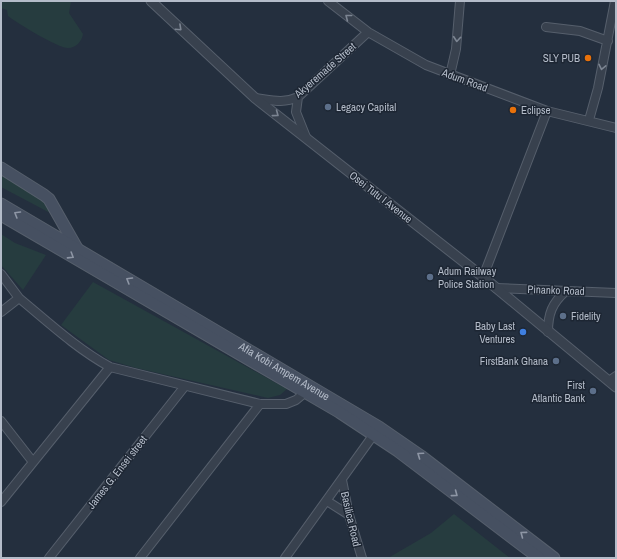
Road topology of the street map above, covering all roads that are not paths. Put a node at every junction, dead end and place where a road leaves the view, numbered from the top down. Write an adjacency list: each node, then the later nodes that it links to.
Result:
1 (151, 1): 10 (street, Osei Tutu I Avenue, one-way to 10)
2 (328, 1): 6 (street, Adum Road, one-way to 2)
3 (460, 1): 8 (street, one-way to 8)
4 (615, 1): 7 (street)
5 (546, 27): 7 (street)
6 (368, 32): 8 (street, Adum Road); 9 (street, Akyeremade Street)
7 (608, 41): 12 (street, one-way to 12)
8 (450, 75): 11 (street, Adum Road)
9 (298, 97): 10 (street, Akyeremade Street); 14 (street)
10 (256, 98): 14 (street, Osei Tutu I Avenue, one-way to 14)
11 (547, 111): 12 (street, Adum Road); 22 (street)
12 (589, 120): 13 (street, Adum Road)
13 (616, 128)
14 (306, 137): 22 (street, Osei Tutu I Avenue)
15 (1, 169): 20 (main road)
16 (1, 204): 20 (main road, Afia Kobi Ampem Avenue, one-way to 16)
17 (1, 215): 19 (main road, Afia Kobi Ampem Avenue)
18 (1, 224): 19 (main road)
19 (48, 241): 32 (main road, Afia Kobi Ampem Avenue, one-way to 32)
20 (78, 250): 32 (main road, Afia Kobi Ampem Avenue, one-way to 20)
21 (1, 274): 26 (street)
22 (483, 277): 23 (street, Osei Tutu I Avenue)
23 (496, 288): 24 (street, Pinanko Road); 28 (street, Osei Tutu I Avenue)
24 (566, 291): 25 (street, Pinanko Road); 28 (street)
25 (616, 292)
26 (19, 298): 27 (street); 29 (street)
27 (1, 312)
28 (548, 332): 30 (street, Osei Tutu I Avenue)
29 (110, 367): 31 (street); 36 (street)
30 (614, 382)
31 (185, 386): 33 (street); 41 (street, James G. Ensei street)
32 (308, 390): 33 (street); 35 (main road, Afia Kobi Ampem Avenue)
33 (260, 404): 42 (street)
34 (1, 421): 36 (street)
35 (376, 431): 37 (street); 45 (main road, Afia Kobi Ampem Avenue, one-way to 45); 46 (main road, Afia Kobi Ampem Avenue, one-way to 35)
36 (33, 462): 39 (street)
37 (342, 480): 38 (street); 40 (street, Basilica Road)
38 (327, 501): 40 (street); 43 (street)
39 (1, 502)
40 (349, 515): 44 (street, Basilica Road)
41 (49, 558)
42 (140, 558)
43 (285, 558)
44 (362, 558)
45 (539, 558)
46 (554, 558)

